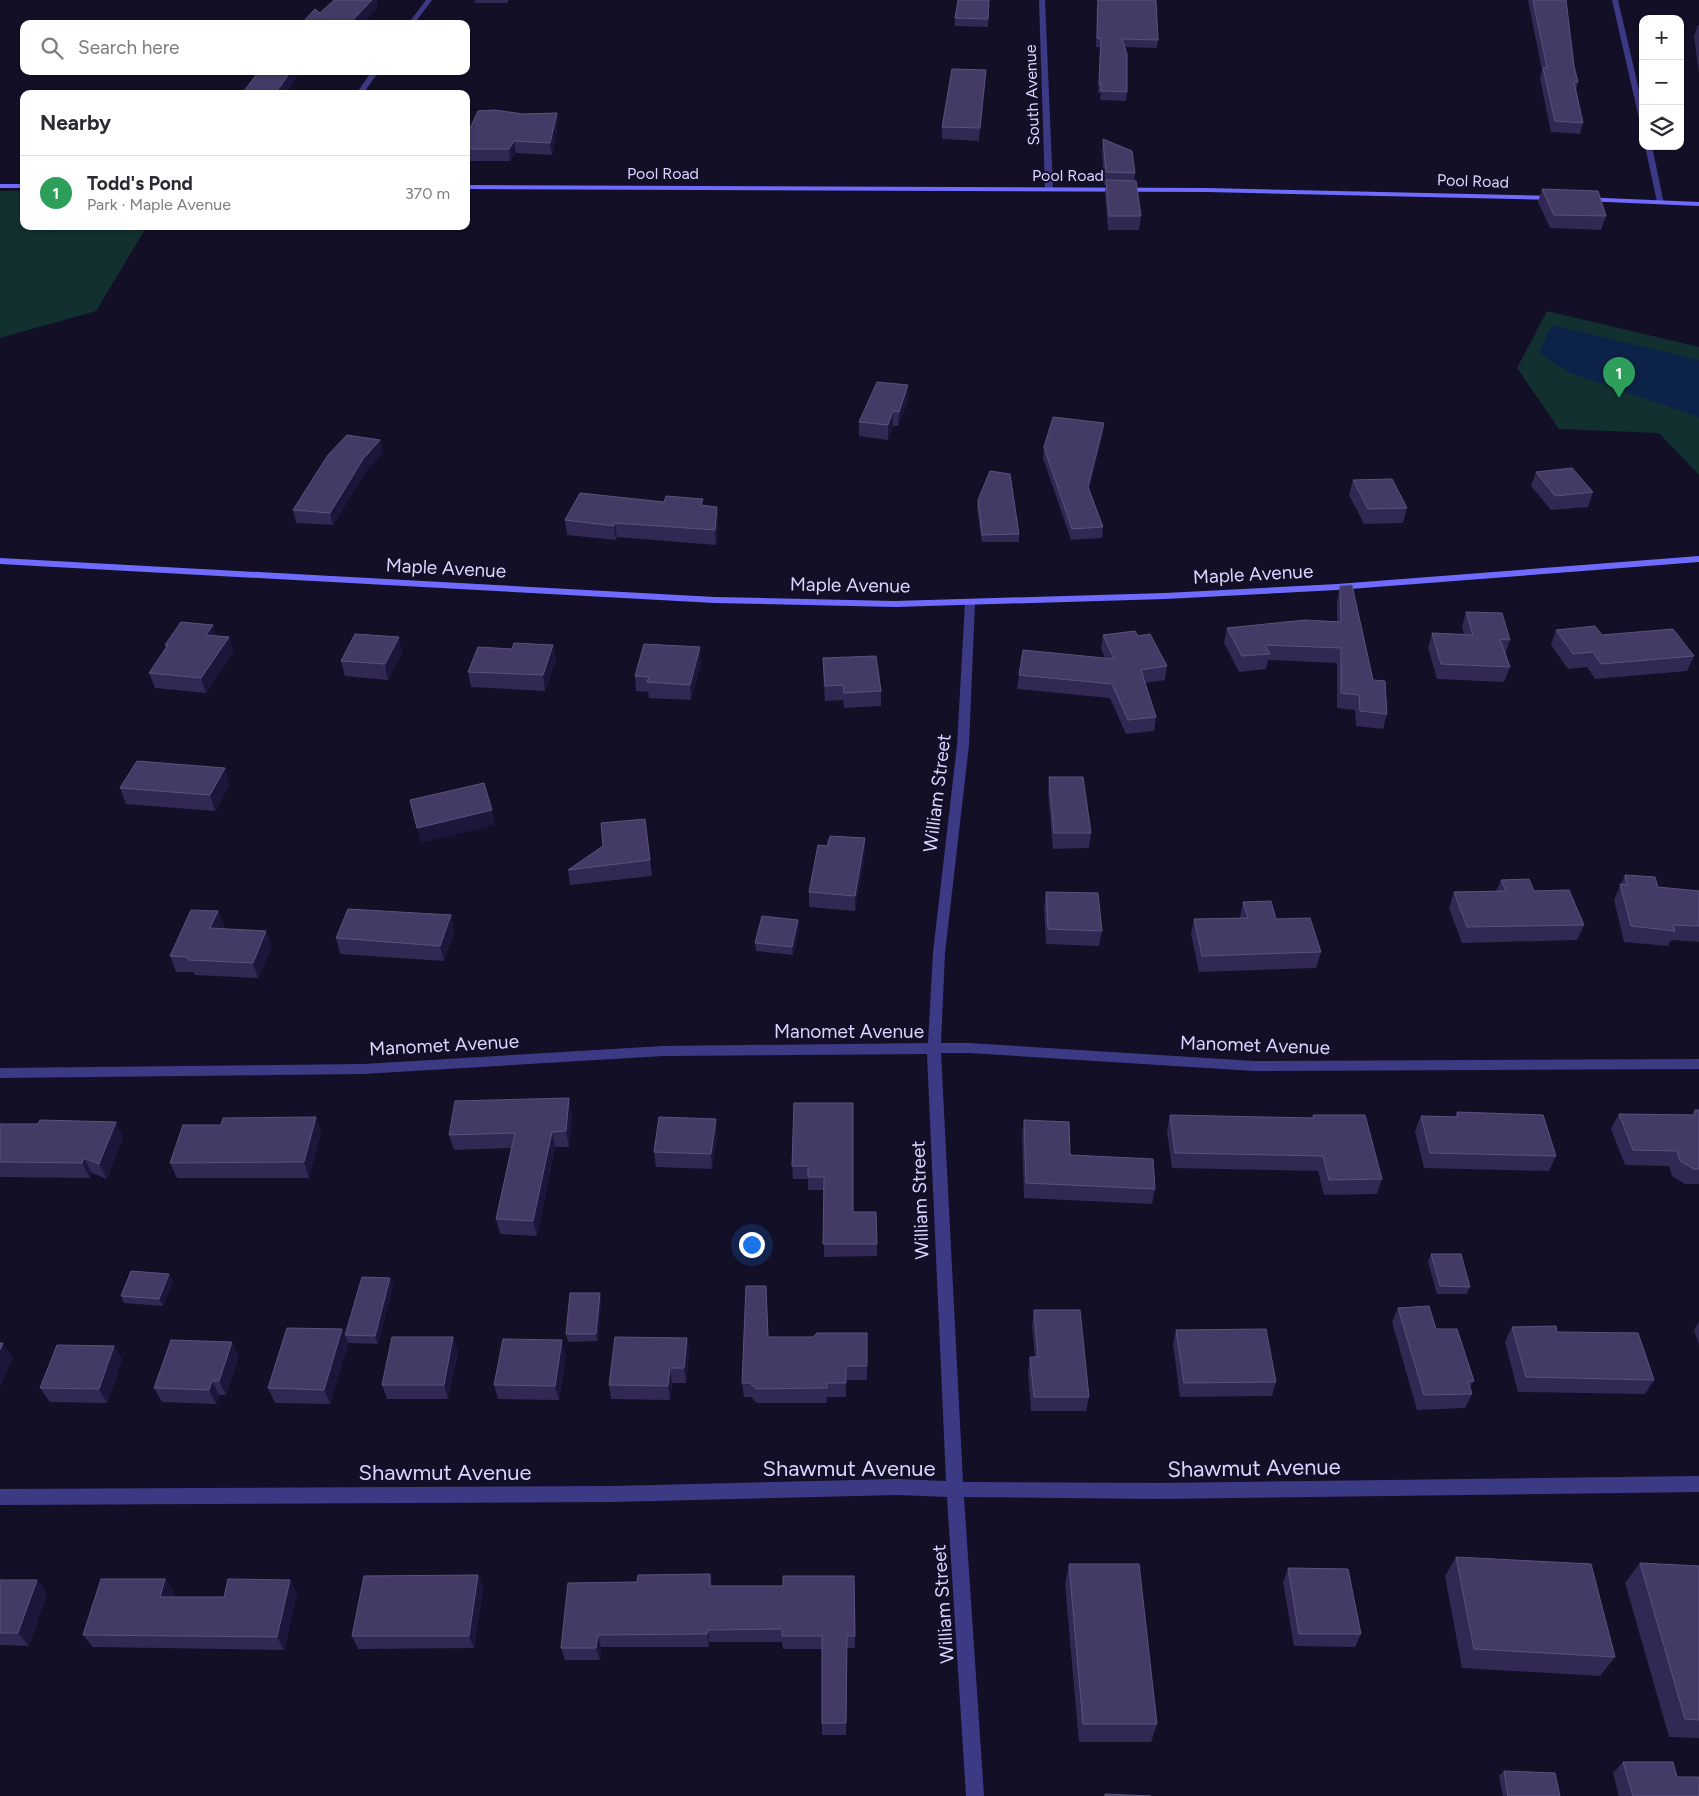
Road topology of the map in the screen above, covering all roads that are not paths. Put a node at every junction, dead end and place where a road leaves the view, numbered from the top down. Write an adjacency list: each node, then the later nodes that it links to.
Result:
1 (429, 0): 4 (street)
2 (1042, 0): 12 (street, South Avenue)
3 (1615, 0): 7 (street)
4 (414, 20)
5 (373, 75): 6 (street)
6 (362, 90)
7 (1639, 105)
8 (1649, 150): 15 (street)
9 (0, 186): 10 (main road)
10 (20, 186)
11 (470, 187): 12 (main road, Pool Road)
12 (1050, 188): 13 (main road, Pool Road)
13 (1568, 198)
14 (1577, 198): 15 (main road)
15 (1662, 202): 16 (main road)
16 (1699, 204)
17 (1699, 559): 19 (main road, Maple Avenue)
18 (0, 561): 19 (main road, Maple Avenue)
19 (970, 603): 20 (street, William Street)
20 (934, 1049): 21 (street, Manomet Avenue); 22 (street, Manomet Avenue); 24 (street, William Street)
21 (1699, 1064)
22 (0, 1073)
23 (1699, 1484): 24 (street, Shawmut Avenue)
24 (956, 1490): 25 (street, Shawmut Avenue); 26 (street, William Street)
25 (0, 1496)
26 (975, 1796)

